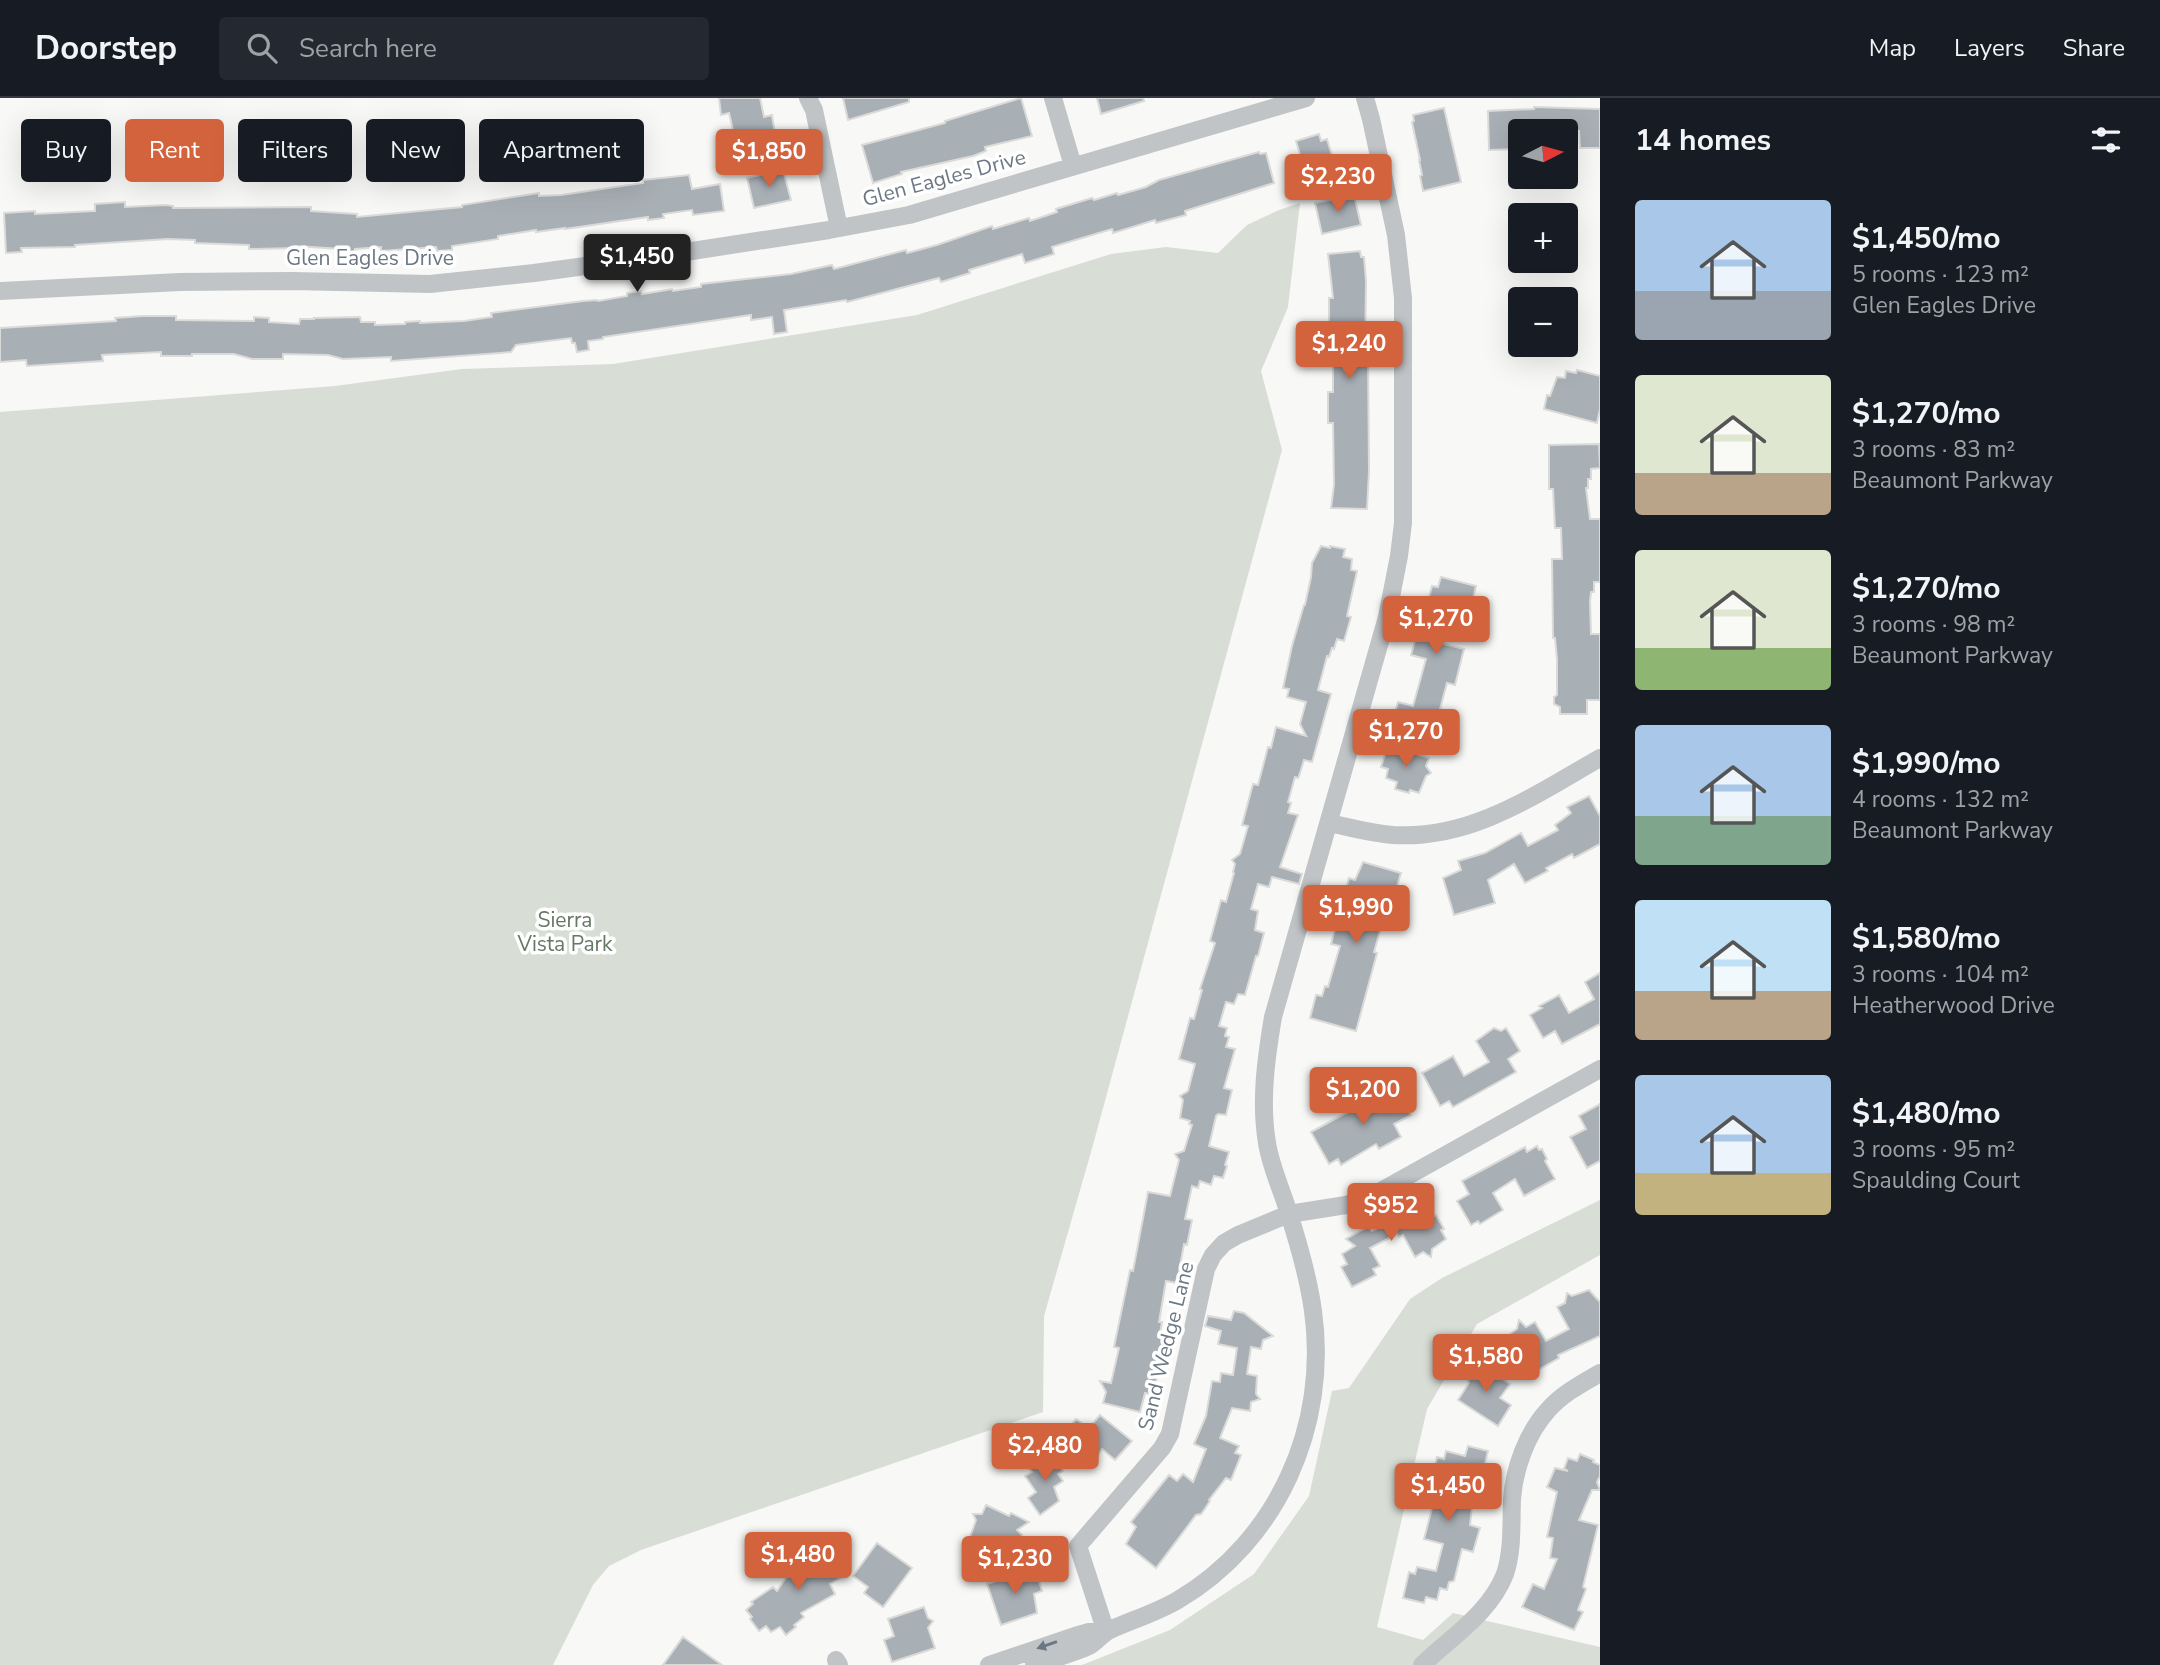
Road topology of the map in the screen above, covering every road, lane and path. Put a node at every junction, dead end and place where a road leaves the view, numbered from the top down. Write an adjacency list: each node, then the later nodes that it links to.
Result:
1 (808, 98): 6 (street)
2 (1054, 98): 5 (street)
3 (1306, 98): 5 (street, Glen Eagles Drive)
4 (1364, 98): 9 (street)
5 (1073, 166): 6 (street, Glen Eagles Drive)
6 (839, 228): 7 (street, Glen Eagles Drive)
7 (0, 291)
8 (1600, 758): 9 (street)
9 (1330, 823): 11 (street)
10 (1600, 1069): 11 (street, Sand Wedge Lane)
11 (1289, 1214): 13 (street, Sand Wedge Lane); 13 (street)
12 (1600, 1373): 16 (street)
13 (1106, 1632): 14 (street, one-way to 14); 15 (street)
14 (989, 1665)
15 (1034, 1665)
16 (1422, 1665)

